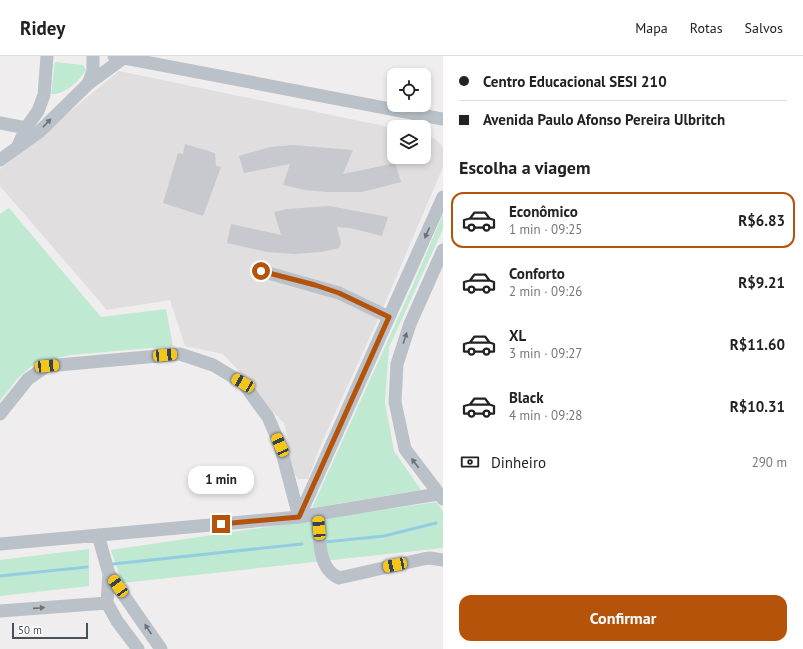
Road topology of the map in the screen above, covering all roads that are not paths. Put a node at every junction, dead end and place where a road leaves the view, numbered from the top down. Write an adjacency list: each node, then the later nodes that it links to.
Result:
1 (47, 56): 5 (street)
2 (93, 56): 4 (street)
3 (120, 57): 4 (street); 7 (street)
4 (88, 84): 6 (street)
5 (42, 98): 6 (street); 9 (street)
6 (66, 104): 10 (street, one-way to 6)
7 (443, 119)
8 (0, 123): 9 (street)
9 (26, 128): 10 (street)
10 (17, 148): 11 (street)
11 (0, 160)
12 (443, 197): 15 (street, one-way to 15)
13 (443, 250): 17 (street, one-way to 13)
14 (261, 271): 15 (street)
15 (389, 317): 19 (street)
16 (0, 414): 19 (street)
17 (441, 496): 18 (street)
18 (318, 514): 19 (street); 22 (street)
19 (299, 517): 20 (street)
20 (98, 535): 21 (street); 23 (street)
21 (0, 544)
22 (443, 560)
23 (109, 574): 24 (street); 25 (street)
24 (107, 603): 26 (street, one-way to 24); 27 (street)
25 (134, 609): 27 (street); 29 (street, one-way to 25)
26 (0, 611)
27 (117, 621): 28 (street)
28 (138, 649)
29 (162, 649)

